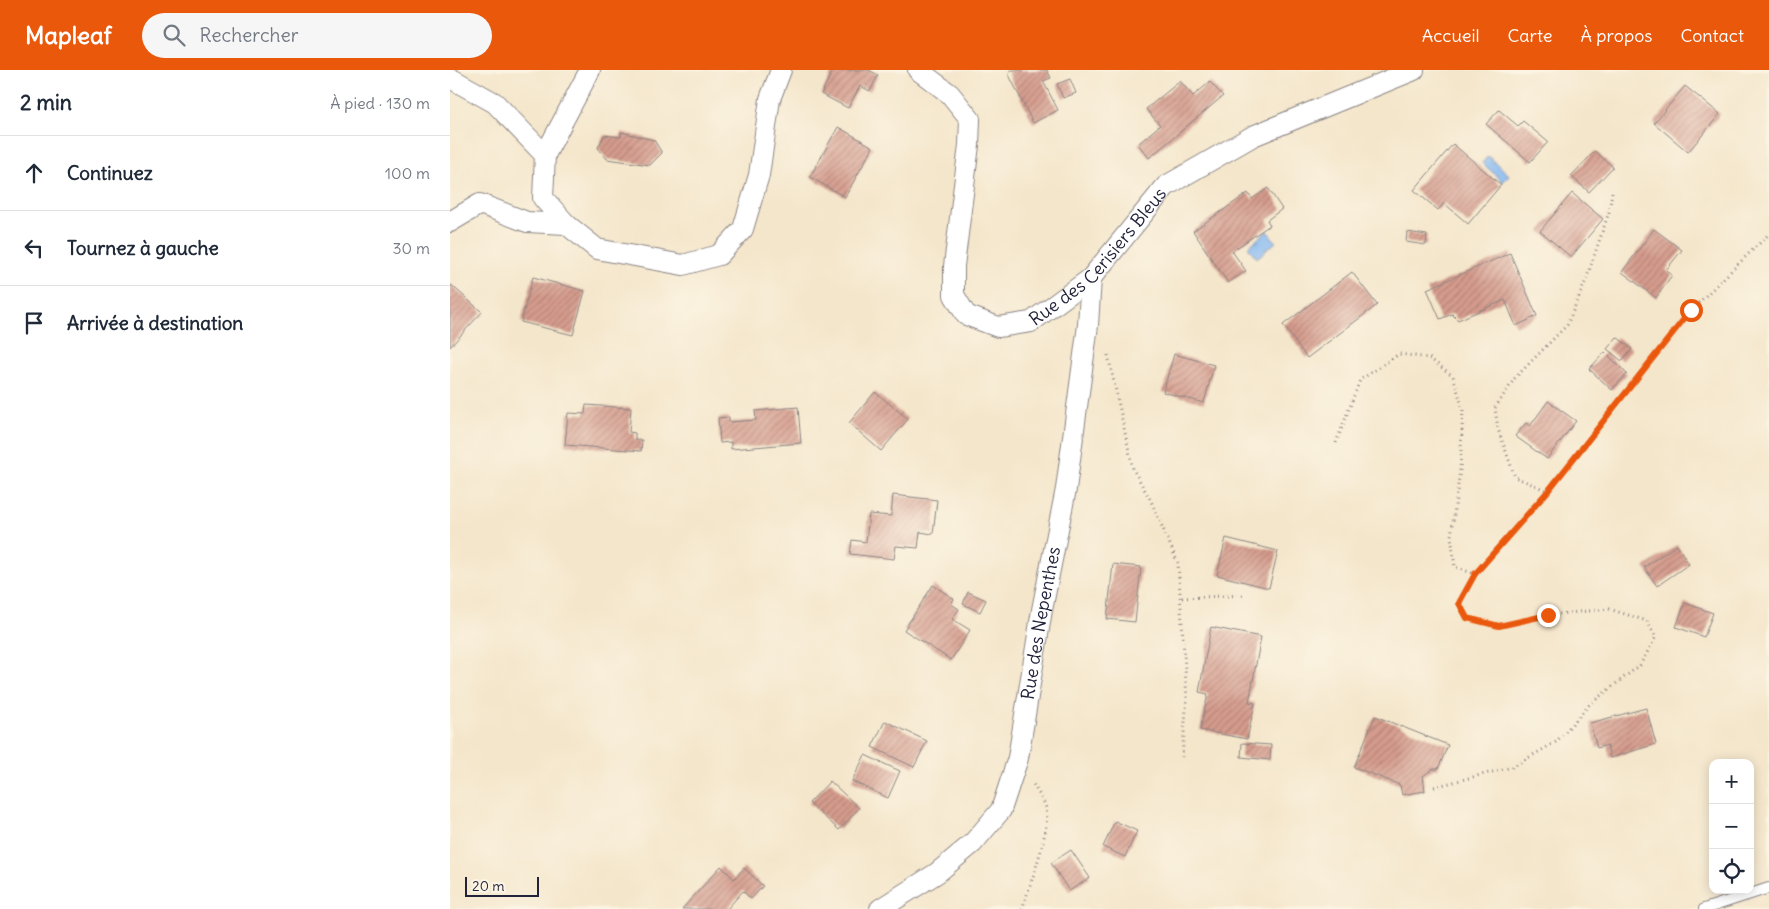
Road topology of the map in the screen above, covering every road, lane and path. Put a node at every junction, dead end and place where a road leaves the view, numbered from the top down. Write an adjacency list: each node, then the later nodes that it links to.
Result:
1 (590, 70): 6 (street)
2 (782, 70): 9 (street)
3 (918, 70): 11 (street, Rue des Cerisiers Bleus)
4 (1414, 70): 11 (street, Rue des Cerisiers Bleus)
5 (450, 78): 6 (street)
6 (545, 155): 9 (street)
7 (1612, 192): 14 (path)
8 (450, 222): 9 (street)
9 (566, 224)
10 (1769, 234): 14 (path)
11 (1091, 278): 12 (street, Rue des Nepenthes)
12 (1088, 325): 17 (path); 19 (street, Rue des Nepenthes)
13 (1336, 443): 15 (path)
14 (1548, 491): 15 (path)
15 (1475, 574): 20 (path)
16 (1246, 595): 17 (path)
17 (1182, 598): 18 (path)
18 (1182, 757)
19 (1018, 758): 22 (street, Rue des Nepenthes); 23 (path)
20 (1434, 787)
21 (1769, 888): 24 (lane)
22 (880, 909)
23 (1022, 909)
24 (1704, 909)

